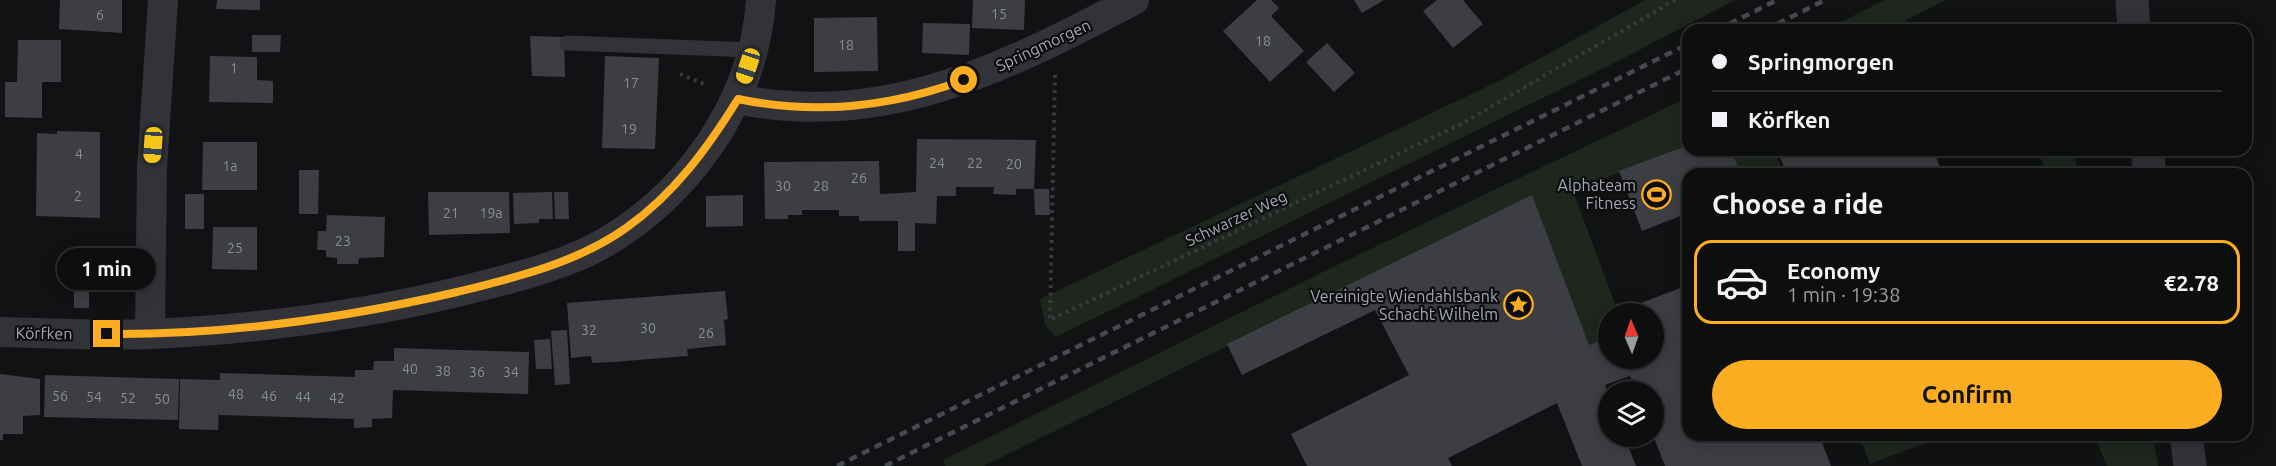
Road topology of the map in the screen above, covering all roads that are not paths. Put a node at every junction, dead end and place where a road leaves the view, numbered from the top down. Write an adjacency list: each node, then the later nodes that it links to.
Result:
1 (163, 0): 10 (street)
2 (761, 0): 7 (street, Körfken)
3 (1134, 0): 8 (street, Springmorgen)
4 (2132, 0): 5 (street)
5 (2134, 24)
6 (567, 43): 7 (lane)
7 (753, 50): 8 (street, Körfken)
8 (738, 99): 10 (street, Körfken)
9 (0, 332): 10 (street, Körfken)
10 (150, 334)
11 (2187, 441): 12 (street)
12 (2190, 466)

